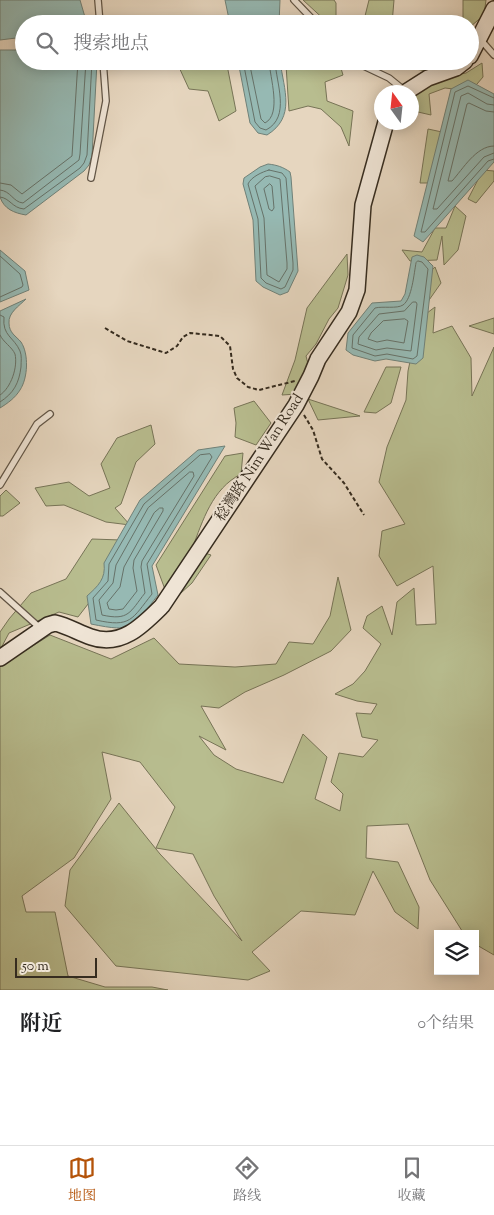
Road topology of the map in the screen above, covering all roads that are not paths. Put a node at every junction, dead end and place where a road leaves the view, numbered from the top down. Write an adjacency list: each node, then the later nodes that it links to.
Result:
1 (98, 0): 4 (lane)
2 (294, 0): 5 (lane)
3 (494, 9): 6 (street)
4 (99, 15)
5 (308, 15)
6 (480, 39): 7 (lane)
7 (494, 55)
8 (104, 70): 14 (lane)
9 (372, 70): 11 (lane)
10 (450, 70): 12 (street)
11 (398, 85)
12 (417, 85)
13 (384, 130): 18 (street, 稔灣路 Nim Wan Road)
14 (90, 178)
15 (50, 414): 16 (lane)
16 (0, 485)
17 (0, 592): 18 (lane)
18 (41, 630): 19 (street, 稔灣路 Nim Wan Road)
19 (0, 658)

